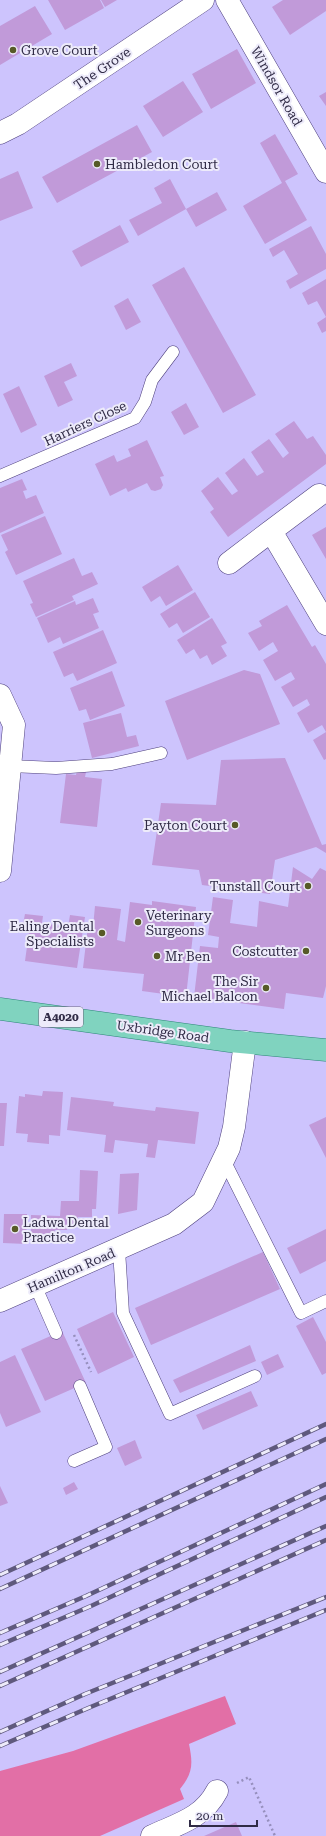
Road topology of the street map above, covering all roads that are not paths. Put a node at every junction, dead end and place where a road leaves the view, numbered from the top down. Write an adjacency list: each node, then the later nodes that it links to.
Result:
1 (203, 0): 3 (street, The Grove)
2 (227, 0): 4 (street, Windsor Road)
3 (0, 133)
4 (326, 172)
5 (173, 352): 6 (lane, Harriers Close)
6 (0, 476)
7 (319, 495): 8 (street)
8 (272, 531): 9 (street); 10 (street)
9 (229, 563)
10 (326, 624)
11 (0, 695): 13 (street)
12 (162, 753): 13 (lane)
13 (10, 766): 14 (street)
14 (0, 871)
15 (0, 1009): 16 (main road, Uxbridge Road / A4020)
16 (245, 1042): 17 (main road, Uxbridge Road / A4020); 18 (street, Hamilton Road)
17 (326, 1050)
18 (224, 1160): 19 (street, Hamilton Road); 22 (lane)
19 (119, 1250): 20 (street, Hamilton Road); 24 (lane)
20 (35, 1285): 21 (street, Hamilton Road); 23 (lane)
21 (0, 1301)
22 (325, 1305)
23 (56, 1333)
24 (255, 1376)
25 (80, 1386): 26 (lane)
26 (74, 1461)
27 (218, 1791): 28 (street)
28 (152, 1836)

